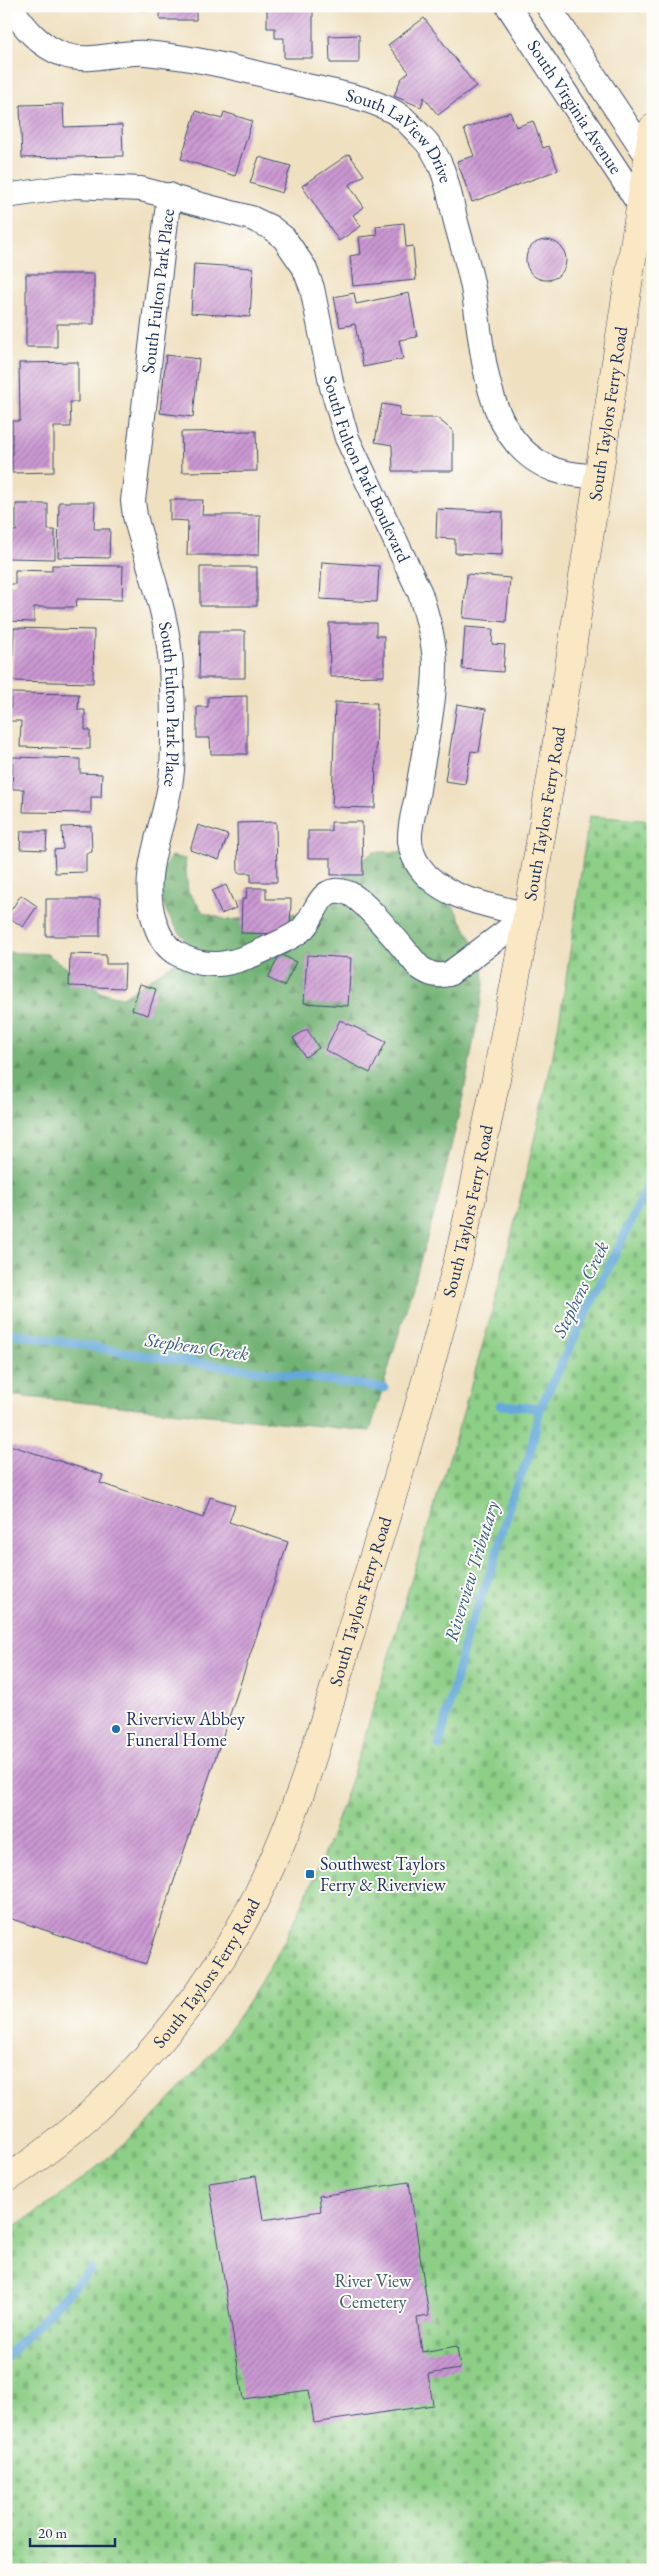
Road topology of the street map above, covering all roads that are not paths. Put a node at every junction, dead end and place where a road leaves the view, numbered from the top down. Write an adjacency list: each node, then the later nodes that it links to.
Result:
1 (10, 6): 9 (street, South LaView Drive)
2 (508, 6): 8 (street, South Virginia Avenue)
3 (548, 6): 5 (street, South Virginia Avenue)
4 (653, 128): 5 (main road, South Taylors Ferry Road)
5 (648, 157): 8 (main road, South Taylors Ferry Road)
6 (169, 195): 7 (street, South Fulton Park Boulevard); 10 (street, South Fulton Park Boulevard); 10 (street, South Fulton Park Place)
7 (6, 196)
8 (641, 207): 9 (main road, South Taylors Ferry Road)
9 (598, 477): 10 (main road, South Taylors Ferry Road)
10 (528, 914): 11 (main road, South Taylors Ferry Road)
11 (6, 2179)

